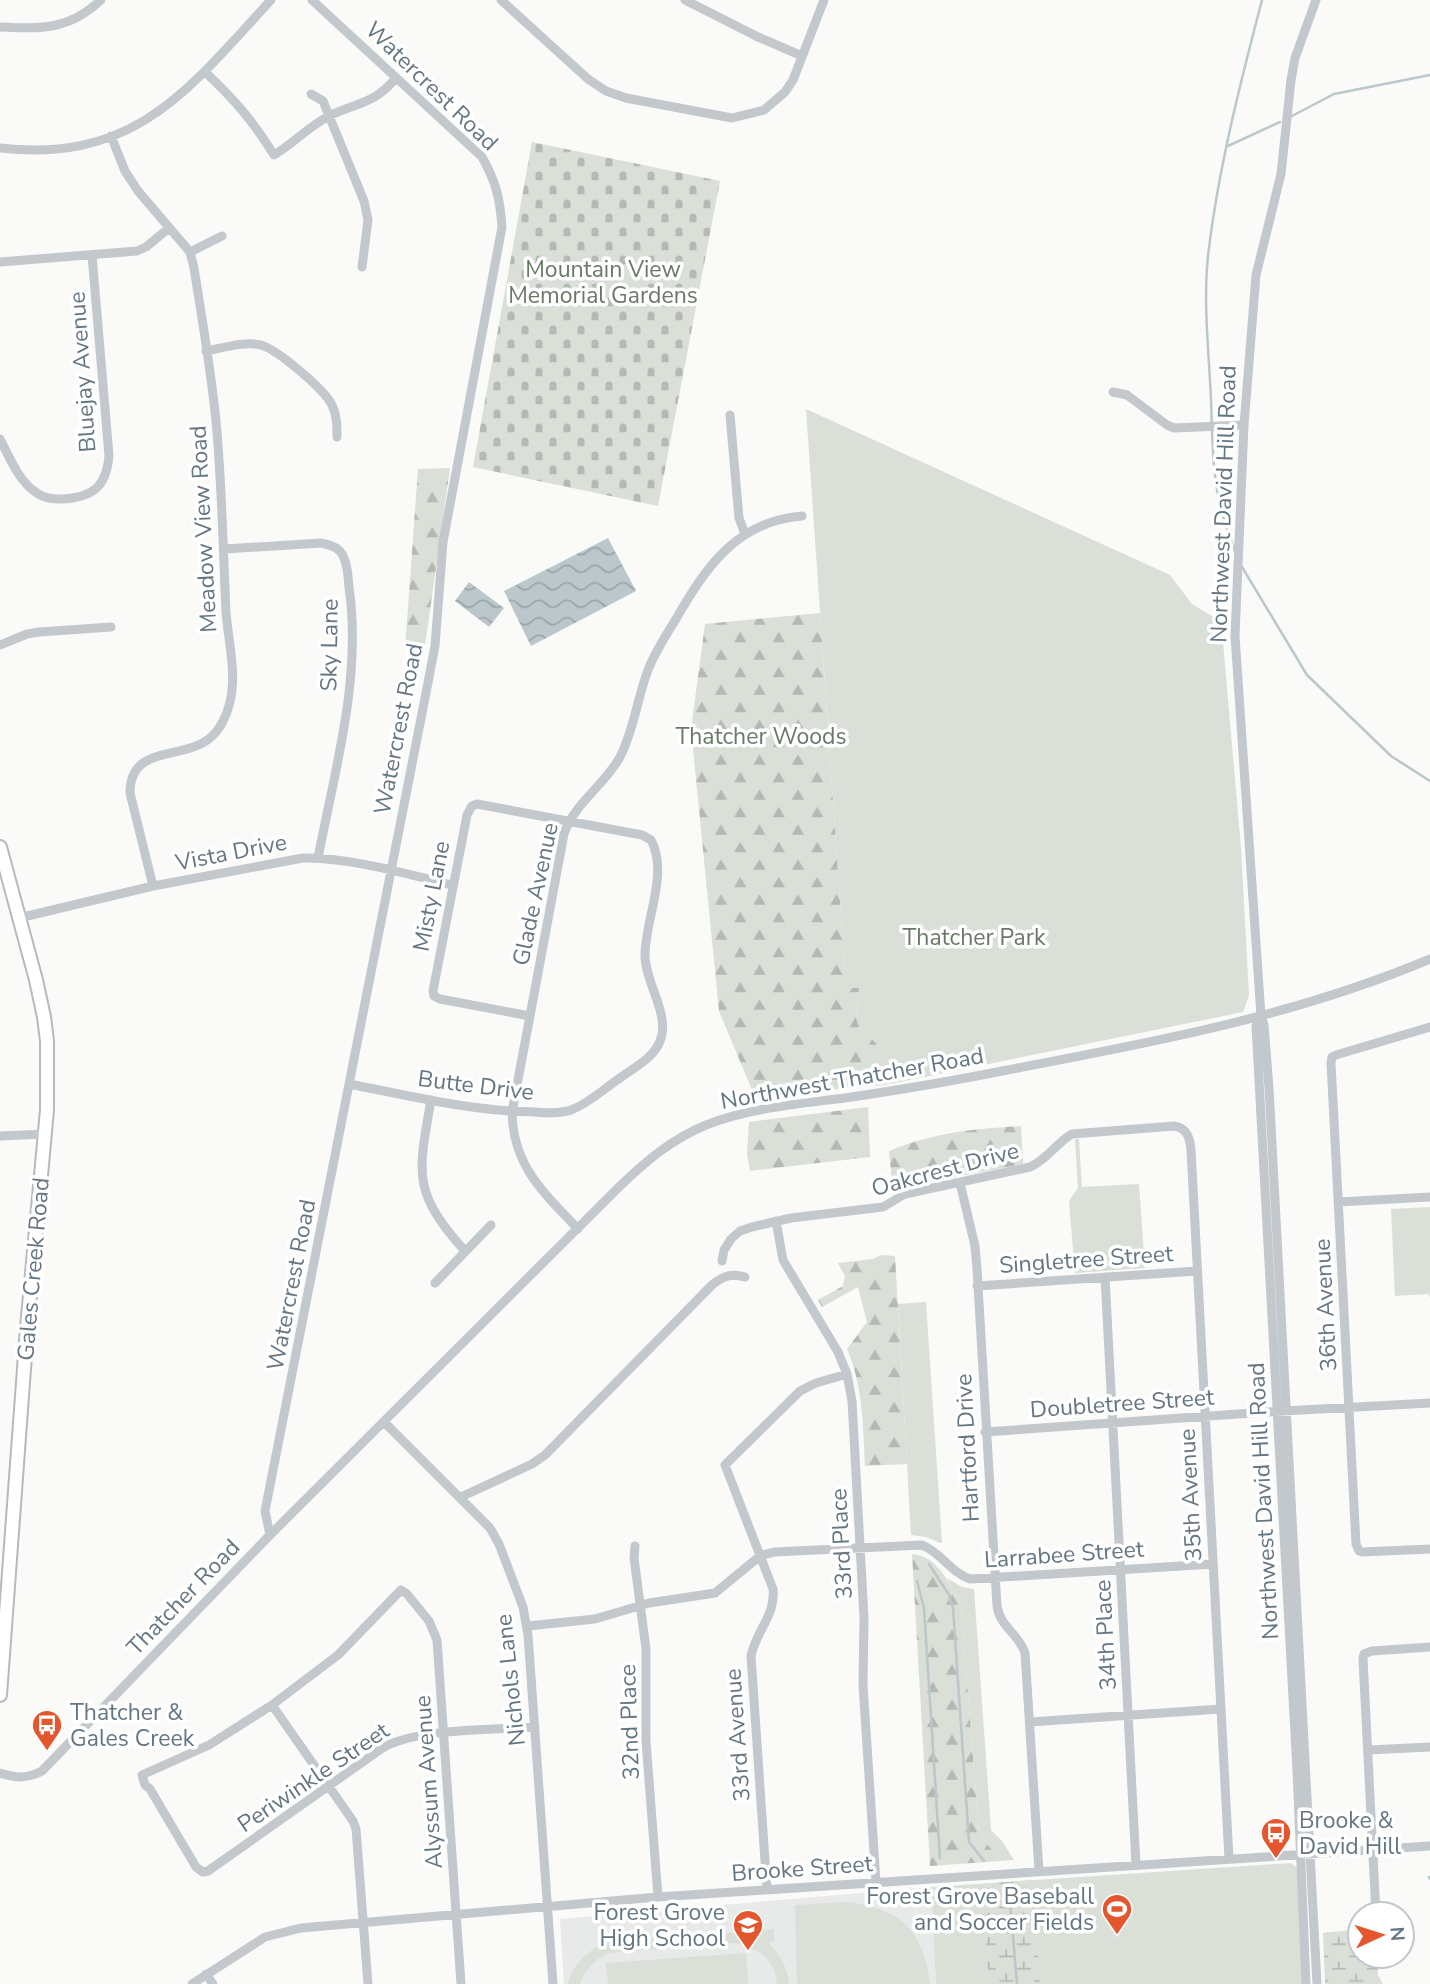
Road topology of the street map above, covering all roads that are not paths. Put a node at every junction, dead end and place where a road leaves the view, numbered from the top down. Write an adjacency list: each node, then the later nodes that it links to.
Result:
1 (101, 0): 8 (street)
2 (271, 0): 10 (street)
3 (312, 0): 11 (street, Watercrest Road)
4 (501, 0): 9 (street)
5 (685, 0): 9 (street)
6 (824, 0): 9 (street)
7 (1316, 0): 25 (street, Northwest David Hill Road)
8 (0, 27)
9 (802, 56)
10 (205, 72): 13 (street); 14 (street)
11 (396, 78): 13 (street); 36 (street, Watercrest Road)
12 (311, 94): 13 (street)
13 (330, 116): 21 (street)
14 (111, 136): 15 (street); 16 (street)
15 (0, 148)
16 (169, 228): 18 (street); 19 (street)
17 (222, 236): 18 (street)
18 (190, 252): 22 (street, Meadow View Road)
19 (92, 255): 20 (street); 27 (street, Bluejay Avenue)
20 (0, 262)
21 (362, 267)
22 (206, 351): 26 (street); 30 (street, Meadow View Road)
23 (1113, 392): 25 (street)
24 (730, 415): 29 (street)
25 (1244, 425): 42 (street, Northwest David Hill Road)
26 (337, 437)
27 (0, 439)
28 (802, 516): 29 (street, Glade Avenue)
29 (745, 534): 33 (street, Glade Avenue)
30 (224, 549): 35 (street, Sky Lane); 38 (street, Meadow View Road)
31 (111, 627): 32 (street)
32 (0, 645)
33 (568, 821): 37 (street, Misty Lane); 41 (street, Glade Avenue); 46 (street, Butte Drive)
34 (0, 847): 39 (main road, Gales Creek Road)
35 (318, 858): 36 (street, Vista Drive); 38 (street, Vista Drive)
36 (391, 871): 37 (street, Vista Drive); 44 (street, Watercrest Road)
37 (452, 885): 41 (street, Misty Lane)
38 (153, 886): 39 (street, Vista Drive)
39 (19, 918): 48 (main road, Gales Creek Road)
40 (1430, 959): 42 (street, Northwest Thatcher Road)
41 (530, 1016): 46 (street, Glade Avenue)
42 (1261, 1016): 55 (street, Northwest Thatcher Road); 66 (street, Northwest David Hill Road)
43 (1430, 1027): 52 (street, 36th Avenue)
44 (349, 1084): 45 (street, Butte Drive); 73 (street, Watercrest Road)
45 (431, 1100): 46 (street, Butte Drive); 56 (street)
46 (512, 1112): 55 (street, Glade Avenue)
47 (1185, 1131): 50 (street, Oakcrest Drive); 58 (street, 35th Avenue)
48 (44, 1134): 49 (street); 72 (main road, Gales Creek Road)
49 (0, 1136)
50 (960, 1182): 53 (street, Oakcrest Drive); 62 (street, Hartford Drive)
51 (1430, 1196): 52 (street)
52 (1338, 1202): 65 (street, 36th Avenue)
53 (776, 1220): 57 (street, Oakcrest Drive); 63 (street, 33rd Place)
54 (491, 1225): 56 (street)
55 (578, 1229): 68 (street, Northwest Thatcher Road)
56 (465, 1251): 61 (street)
57 (722, 1261)
58 (1197, 1271): 60 (street, Singletree Street); 67 (street, 35th Avenue)
59 (745, 1277): 71 (street)
60 (1105, 1277): 62 (street, Singletree Street); 69 (street, 34th Place)
61 (435, 1283)
62 (977, 1286): 70 (street, Hartford Drive)
63 (847, 1374): 75 (street, 33rd Place); 77 (street, 33rd Avenue)
64 (1430, 1403): 65 (street, Doubletree Street)
65 (1349, 1407): 66 (street, Doubletree Street); 76 (street, 36th Avenue)
66 (1282, 1411): 67 (street, Doubletree Street); 97 (street, Northwest David Hill Road)
67 (1205, 1416): 69 (street, Doubletree Street); 78 (street, 35th Avenue)
68 (384, 1422): 71 (street, Nichols Lane); 73 (street, Thatcher Road)
69 (1113, 1423): 70 (street, Doubletree Street); 79 (street, 34th Place)
70 (985, 1432): 80 (street, Hartford Drive)
71 (461, 1497): 82 (street, Nichols Lane)
72 (6, 1518): 84 (main road, Gales Creek Road)
73 (270, 1535): 93 (street, Thatcher Road)
74 (635, 1546): 81 (street, 32nd Place)
75 (860, 1548): 77 (street, Larrabee Street); 80 (street, Larrabee Street); 101 (street, 33rd Place)
76 (1430, 1549)
77 (760, 1556): 81 (street); 102 (street, 33rd Avenue)
78 (1213, 1564): 79 (street, Larrabee Street); 86 (street, 35th Avenue)
79 (1121, 1570): 80 (street, Larrabee Street); 87 (street, 34th Place)
80 (995, 1579): 88 (street, Hartford Drive)
81 (641, 1606): 82 (street); 103 (street, 32nd Place)
82 (528, 1626): 89 (street, Nichols Lane)
83 (1430, 1647): 92 (street)
84 (0, 1695)
85 (272, 1704): 90 (street, Alyssum Avenue); 94 (street); 94 (street, Periwinkle Street)
86 (1221, 1709): 87 (street); 98 (street, 35th Avenue)
87 (1129, 1716): 88 (street); 99 (street, 34th Place)
88 (1030, 1722): 100 (street, Hartford Drive)
89 (534, 1727): 90 (street, Periwinkle Street); 105 (street, Nichols Lane)
90 (443, 1734): 94 (street, Periwinkle Street); 106 (street, Alyssum Avenue)
91 (1430, 1747): 92 (street)
92 (1368, 1750): 96 (street)
93 (0, 1773)
94 (329, 1786): 107 (street)
95 (1430, 1846): 96 (street, Brooke Street)
96 (1373, 1849): 97 (street, Brooke Street); 104 (street)
97 (1305, 1854): 98 (street, Brooke Street); 114 (street, Northwest David Hill Road); 115 (street, Northwest David Hill Road)
98 (1229, 1859): 99 (street, Brooke Street)
99 (1136, 1865): 100 (street, Brooke Street)
100 (1039, 1871): 101 (street, Brooke Street)
101 (876, 1882): 102 (street, Brooke Street)
102 (767, 1890): 103 (street, Brooke Street)
103 (657, 1897): 105 (street, Brooke Street)
104 (1375, 1900)
105 (547, 1906): 106 (street, Brooke Street); 113 (street, Nichols Lane)
106 (456, 1914): 107 (street, Brooke Street); 112 (street, Alyssum Avenue)
107 (364, 1924): 108 (street, Brooke Street); 111 (street)
108 (206, 1974): 109 (street, Brooke Street); 110 (street)
109 (192, 1984)
110 (213, 1984)
111 (369, 1984)
112 (461, 1984)
113 (552, 1984)
114 (1307, 1984)
115 (1317, 1984)

